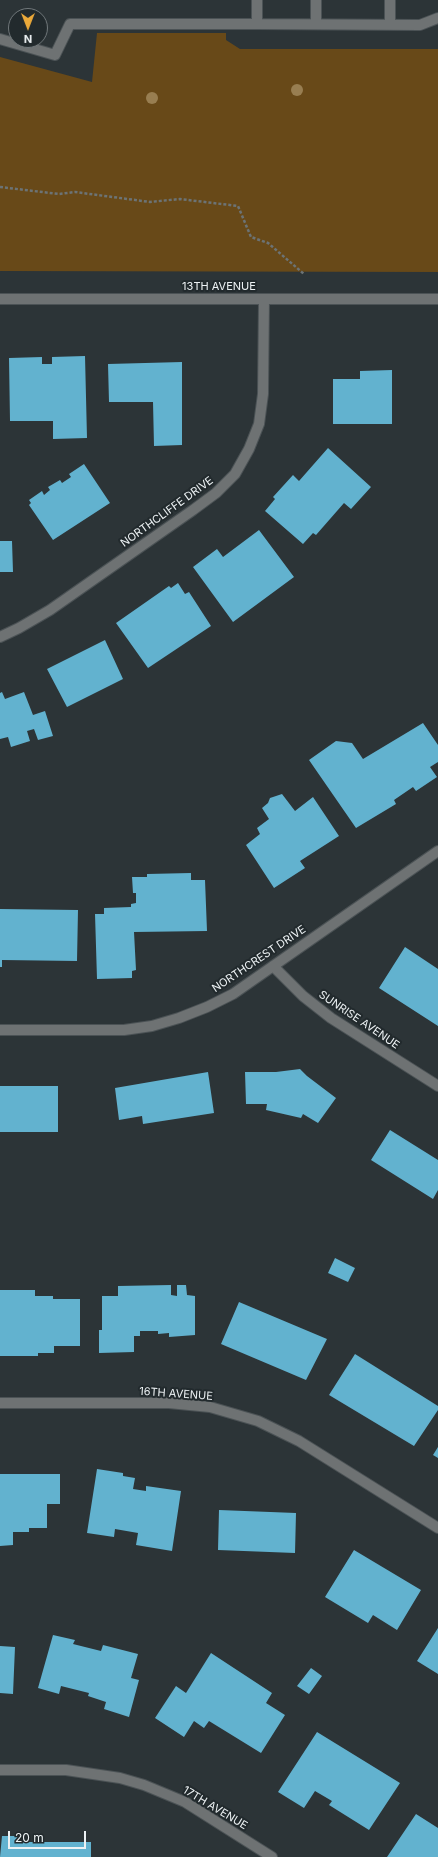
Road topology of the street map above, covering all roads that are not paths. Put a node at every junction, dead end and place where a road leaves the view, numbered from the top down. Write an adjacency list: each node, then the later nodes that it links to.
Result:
1 (257, 0): 5 (street)
2 (316, 0): 6 (street)
3 (390, 0): 7 (street)
4 (438, 18): 7 (street)
5 (257, 24): 6 (street); 8 (street)
6 (316, 24): 7 (street)
7 (390, 25)
8 (0, 39)
9 (0, 299): 10 (street, 13TH AVENUE)
10 (264, 299): 11 (street, 13TH AVENUE); 12 (street, NORTHCLIFFE DRIVE)
11 (438, 300)
12 (0, 637)
13 (438, 851): 14 (street, NORTHCREST DRIVE)
14 (273, 966): 15 (street, NORTHCREST DRIVE); 16 (street, SUNRISE AVENUE)
15 (0, 1030)
16 (438, 1086)
17 (0, 1403): 18 (street, 16TH AVENUE)
18 (438, 1528)
19 (0, 1770): 20 (street, 17TH AVENUE)
20 (272, 1857)

